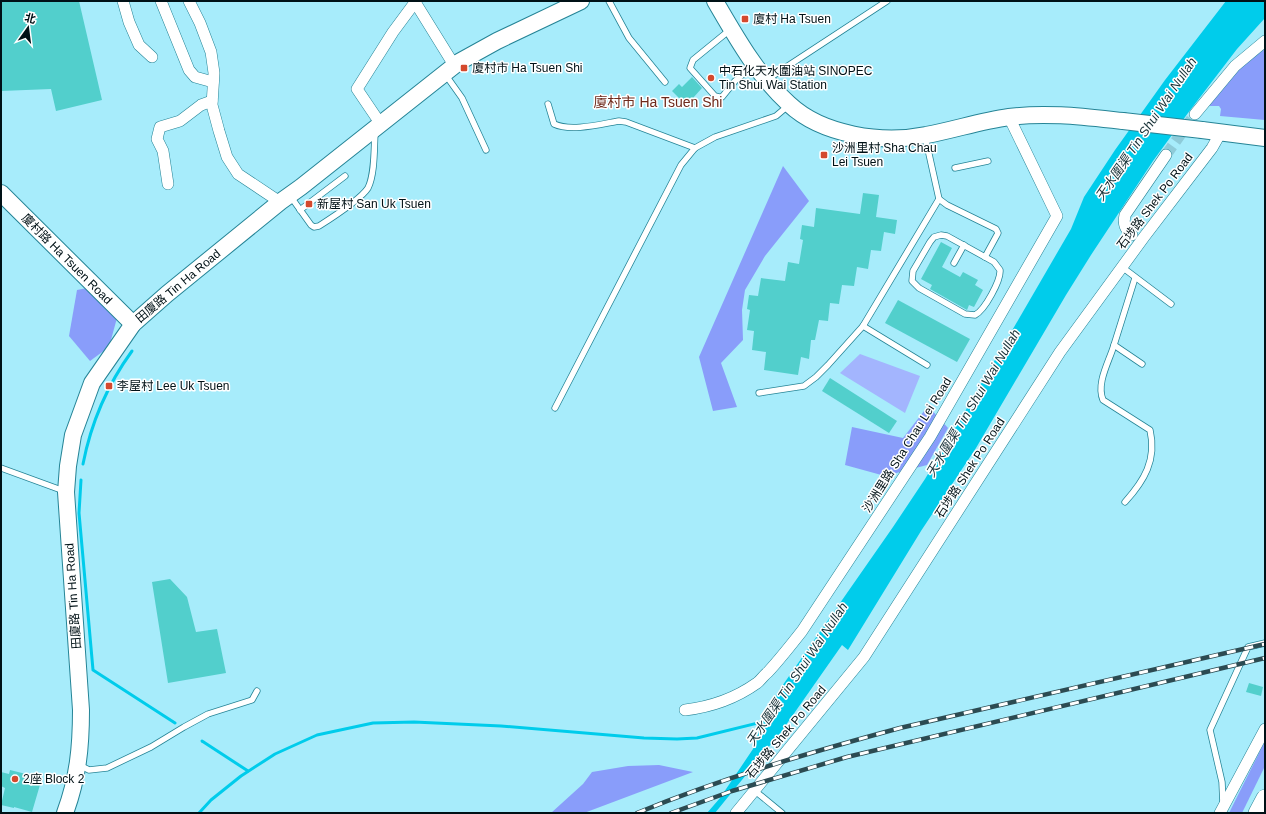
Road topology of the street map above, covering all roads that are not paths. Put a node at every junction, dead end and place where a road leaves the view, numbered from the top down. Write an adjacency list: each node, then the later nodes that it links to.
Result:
1 (123, 1): 11 (street)
2 (161, 1): 15 (street)
3 (189, 1): 15 (street)
4 (416, 1): 13 (street); 22 (street)
5 (581, 1): 13 (street, 田廈路 Tin Ha Road)
6 (609, 1): 16 (lane)
7 (715, 1): 9 (street)
8 (887, 1): 14 (lane)
9 (731, 29): 12 (street); 12 (lane)
10 (1265, 41): 20 (street)
11 (152, 57)
12 (755, 64): 14 (street)
13 (449, 69): 22 (street, 田廈路 Tin Ha Road); 27 (lane)
14 (766, 80): 19 (street)
15 (213, 82): 17 (street)
16 (665, 82)
17 (212, 101): 32 (street); 34 (street)
18 (548, 104): 26 (lane)
19 (789, 105): 24 (street); 26 (lane)
20 (1195, 114)
21 (1009, 117): 23 (street, bridge); 24 (street); 56 (street, 沙洲里路 Sha Chau Lei Road)
22 (378, 125): 34 (street, 田廈路 Tin Ha Road); 36 (lane)
23 (1221, 132): 25 (street); 41 (street, 石埗路 Shek Po Road)
24 (925, 136): 35 (lane)
25 (1265, 138)
26 (695, 148): 50 (lane)
27 (486, 150)
28 (1166, 154): 37 (street)
29 (988, 161): 30 (lane)
30 (955, 168)
31 (345, 176): 36 (lane)
32 (168, 184)
33 (1, 193): 44 (street, 廈村路 Ha Tsuen Road)
34 (285, 198): 36 (lane); 44 (street, 田廈路 Tin Ha Road)
35 (939, 199): 39 (lane); 45 (lane)
36 (300, 210)
37 (1132, 235)
38 (964, 245): 39 (lane); 39 (lane); 40 (lane)
39 (985, 257)
40 (954, 263)
41 (1122, 267): 42 (lane); 59 (street, 石埗路 Shek Po Road)
42 (1135, 278): 43 (lane); 46 (lane)
43 (1171, 304)
44 (133, 324): 52 (street, 田廈路 Tin Ha Road)
45 (863, 326): 48 (lane); 49 (lane)
46 (1114, 345): 47 (lane); 53 (lane)
47 (1142, 364)
48 (927, 365)
49 (759, 393)
50 (555, 408)
51 (1, 468): 52 (lane)
52 (66, 492): 58 (street, 田廈路 Tin Ha Road)
53 (1125, 502)
54 (1265, 643): 61 (lane)
55 (257, 691): 58 (lane)
56 (685, 710)
57 (1265, 729): 61 (street)
58 (78, 765): 62 (street, 田廈路 Tin Ha Road)
59 (754, 790): 63 (street, 石埗路 Shek Po Road); 64 (lane)
60 (1265, 798): 65 (main road)
61 (1221, 810)
62 (65, 813)
63 (736, 813)
64 (782, 813)
65 (1257, 813)

